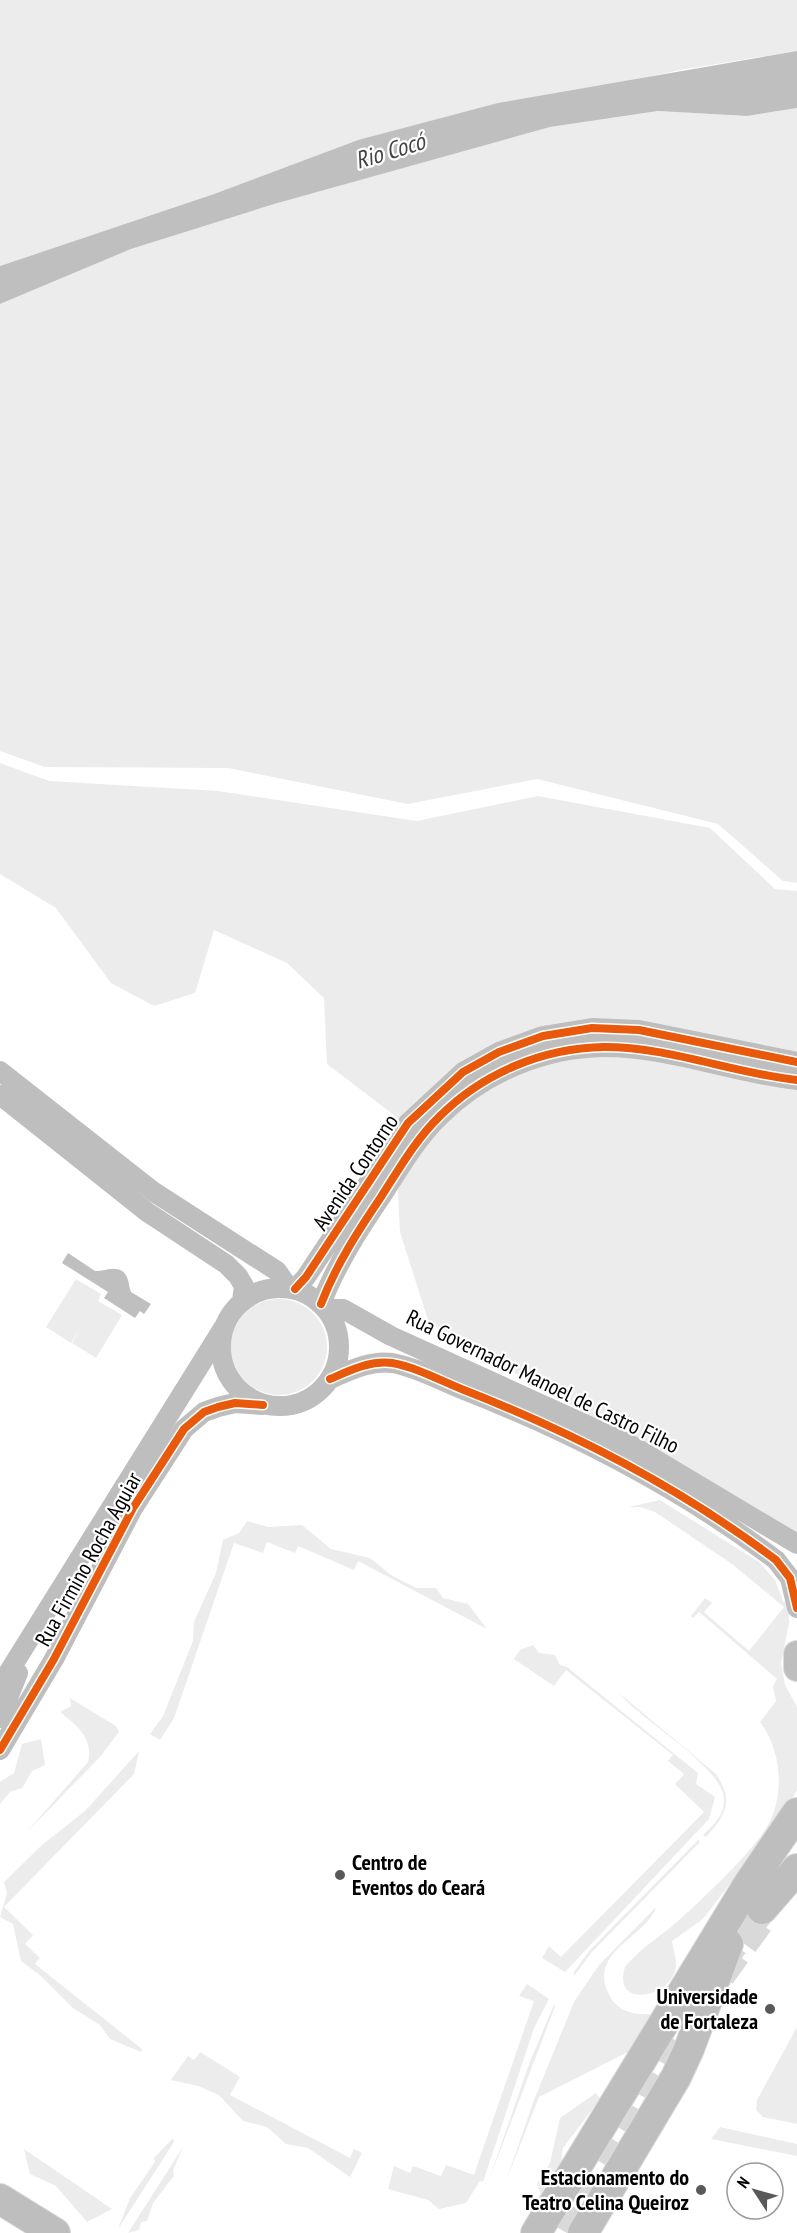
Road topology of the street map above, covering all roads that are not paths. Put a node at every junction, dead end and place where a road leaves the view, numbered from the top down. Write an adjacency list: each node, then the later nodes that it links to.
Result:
1 (797, 1062): 8 (street, Avenida Contorno)
2 (0, 1071): 5 (street)
3 (797, 1080): 10 (street, Avenida Contorno)
4 (0, 1095): 6 (street)
5 (56, 1112): 6 (street); 7 (street)
6 (42, 1130): 7 (street)
7 (198, 1234): 8 (street); 9 (street)
8 (292, 1289): 9 (street); 10 (street)
9 (242, 1301): 11 (street)
10 (324, 1307): 12 (street); 14 (street, Rua Governador Manoel de Castro Filho)
11 (225, 1325): 13 (street); 16 (street, Rua Firmino Rocha Aguiar)
12 (330, 1379): 13 (street); 15 (street, Rua Governador Manoel de Castro Filho)
13 (263, 1405): 21 (street, Rua Firmino Rocha Aguiar)
14 (797, 1544)
15 (797, 1608)
16 (30, 1636): 19 (street, Rua Firmino Rocha Aguiar); 20 (street)
17 (797, 1654): 18 (main road)
18 (797, 1668)
19 (0, 1686)
20 (0, 1718)
21 (0, 1750)
22 (797, 1813): 23 (highway)
23 (775, 1847): 28 (highway); 29 (highway)
24 (797, 1870): 25 (highway)
25 (764, 1911)
26 (0, 2199): 27 (highway)
27 (55, 2233)
28 (536, 2233)
29 (583, 2233)

